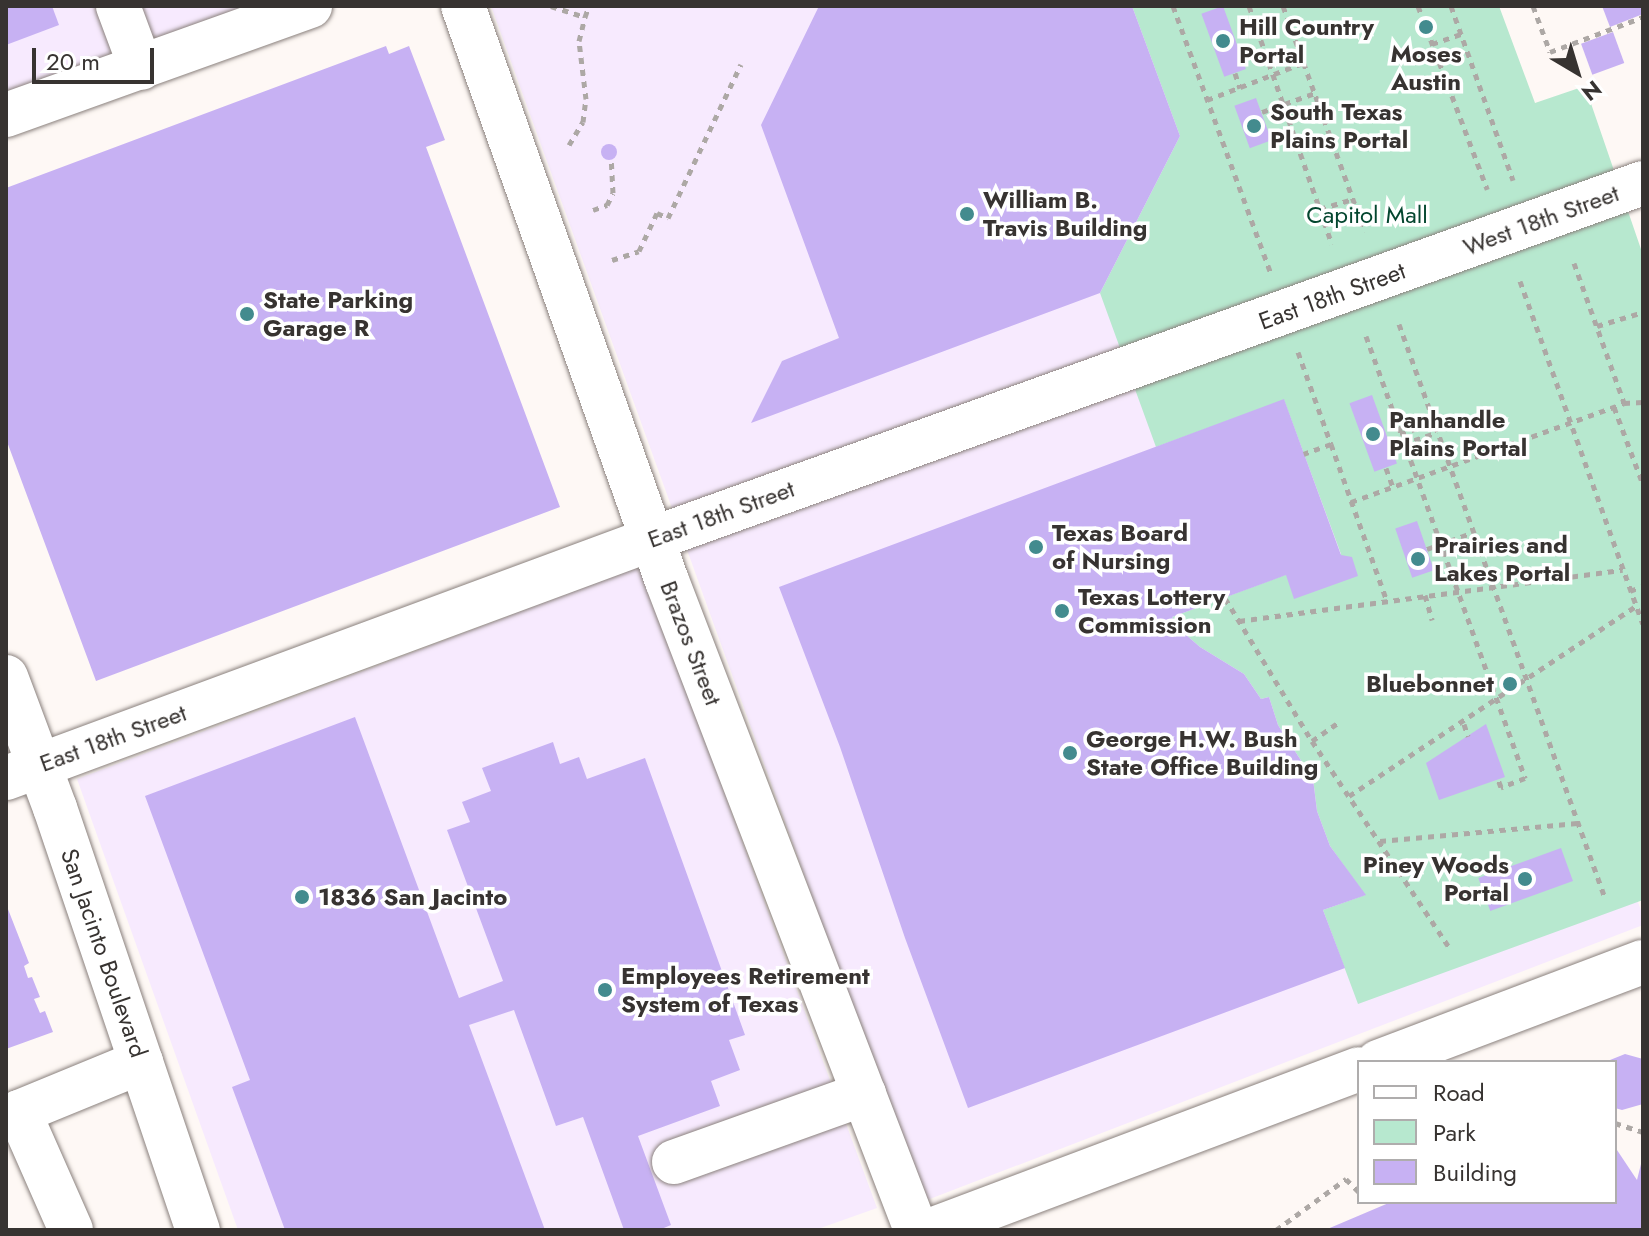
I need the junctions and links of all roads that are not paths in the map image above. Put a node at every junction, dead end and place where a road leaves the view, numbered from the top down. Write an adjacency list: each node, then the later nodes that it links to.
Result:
1 (118, 6): 4 (street)
2 (310, 6): 4 (street)
3 (463, 6): 8 (street, Brazos Street)
4 (141, 68): 5 (street)
5 (6, 115)
6 (1643, 183): 7 (street, West 18th Street)
7 (1439, 257): 8 (street, East 18th Street)
8 (652, 539): 10 (street, East 18th Street); 15 (street, Brazos Street)
9 (6, 677): 10 (street, San Jacinto Boulevard)
10 (23, 772): 13 (street, San Jacinto Boulevard)
11 (1643, 962): 12 (street)
12 (1383, 1060)
13 (141, 1062): 17 (street); 18 (street, San Jacinto Boulevard)
14 (1357, 1070): 20 (street)
15 (864, 1094): 16 (street); 19 (street, Brazos Street)
16 (674, 1162)
17 (71, 1230)
18 (198, 1230)
19 (916, 1230)
20 (931, 1230)

